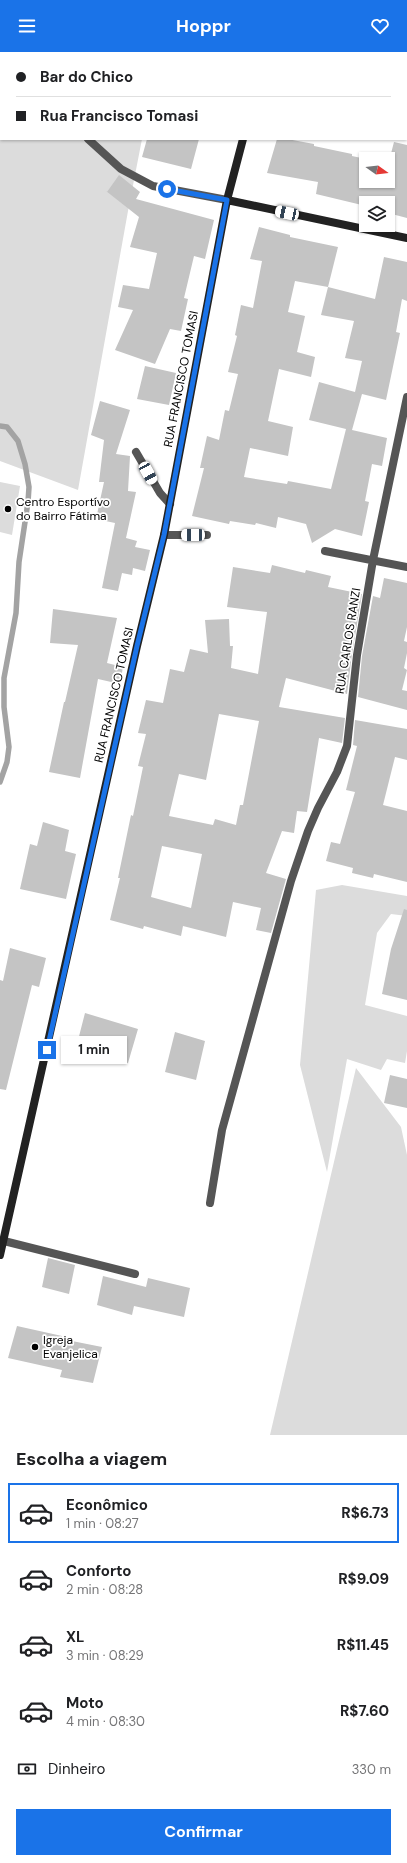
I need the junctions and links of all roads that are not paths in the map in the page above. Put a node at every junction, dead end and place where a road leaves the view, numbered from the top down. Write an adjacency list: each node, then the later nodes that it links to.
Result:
1 (89, 140): 3 (street)
2 (243, 140): 3 (main road, RUA FRANCISCO TOMASI)
3 (227, 200): 4 (main road); 7 (main road, RUA FRANCISCO TOMASI)
4 (407, 238)
5 (407, 397): 11 (street, RUA CARLOS RANZI)
6 (136, 452): 7 (street)
7 (170, 504): 8 (main road, RUA FRANCISCO TOMASI)
8 (164, 535): 9 (street); 14 (main road, RUA FRANCISCO TOMASI)
9 (207, 535)
10 (324, 551): 11 (street)
11 (373, 560): 12 (street); 13 (street, RUA CARLOS RANZI)
12 (407, 567)
13 (210, 1204)
14 (4, 1241): 15 (main road, RUA FRANCISCO TOMASI); 16 (street)
15 (0, 1255)
16 (135, 1274)

